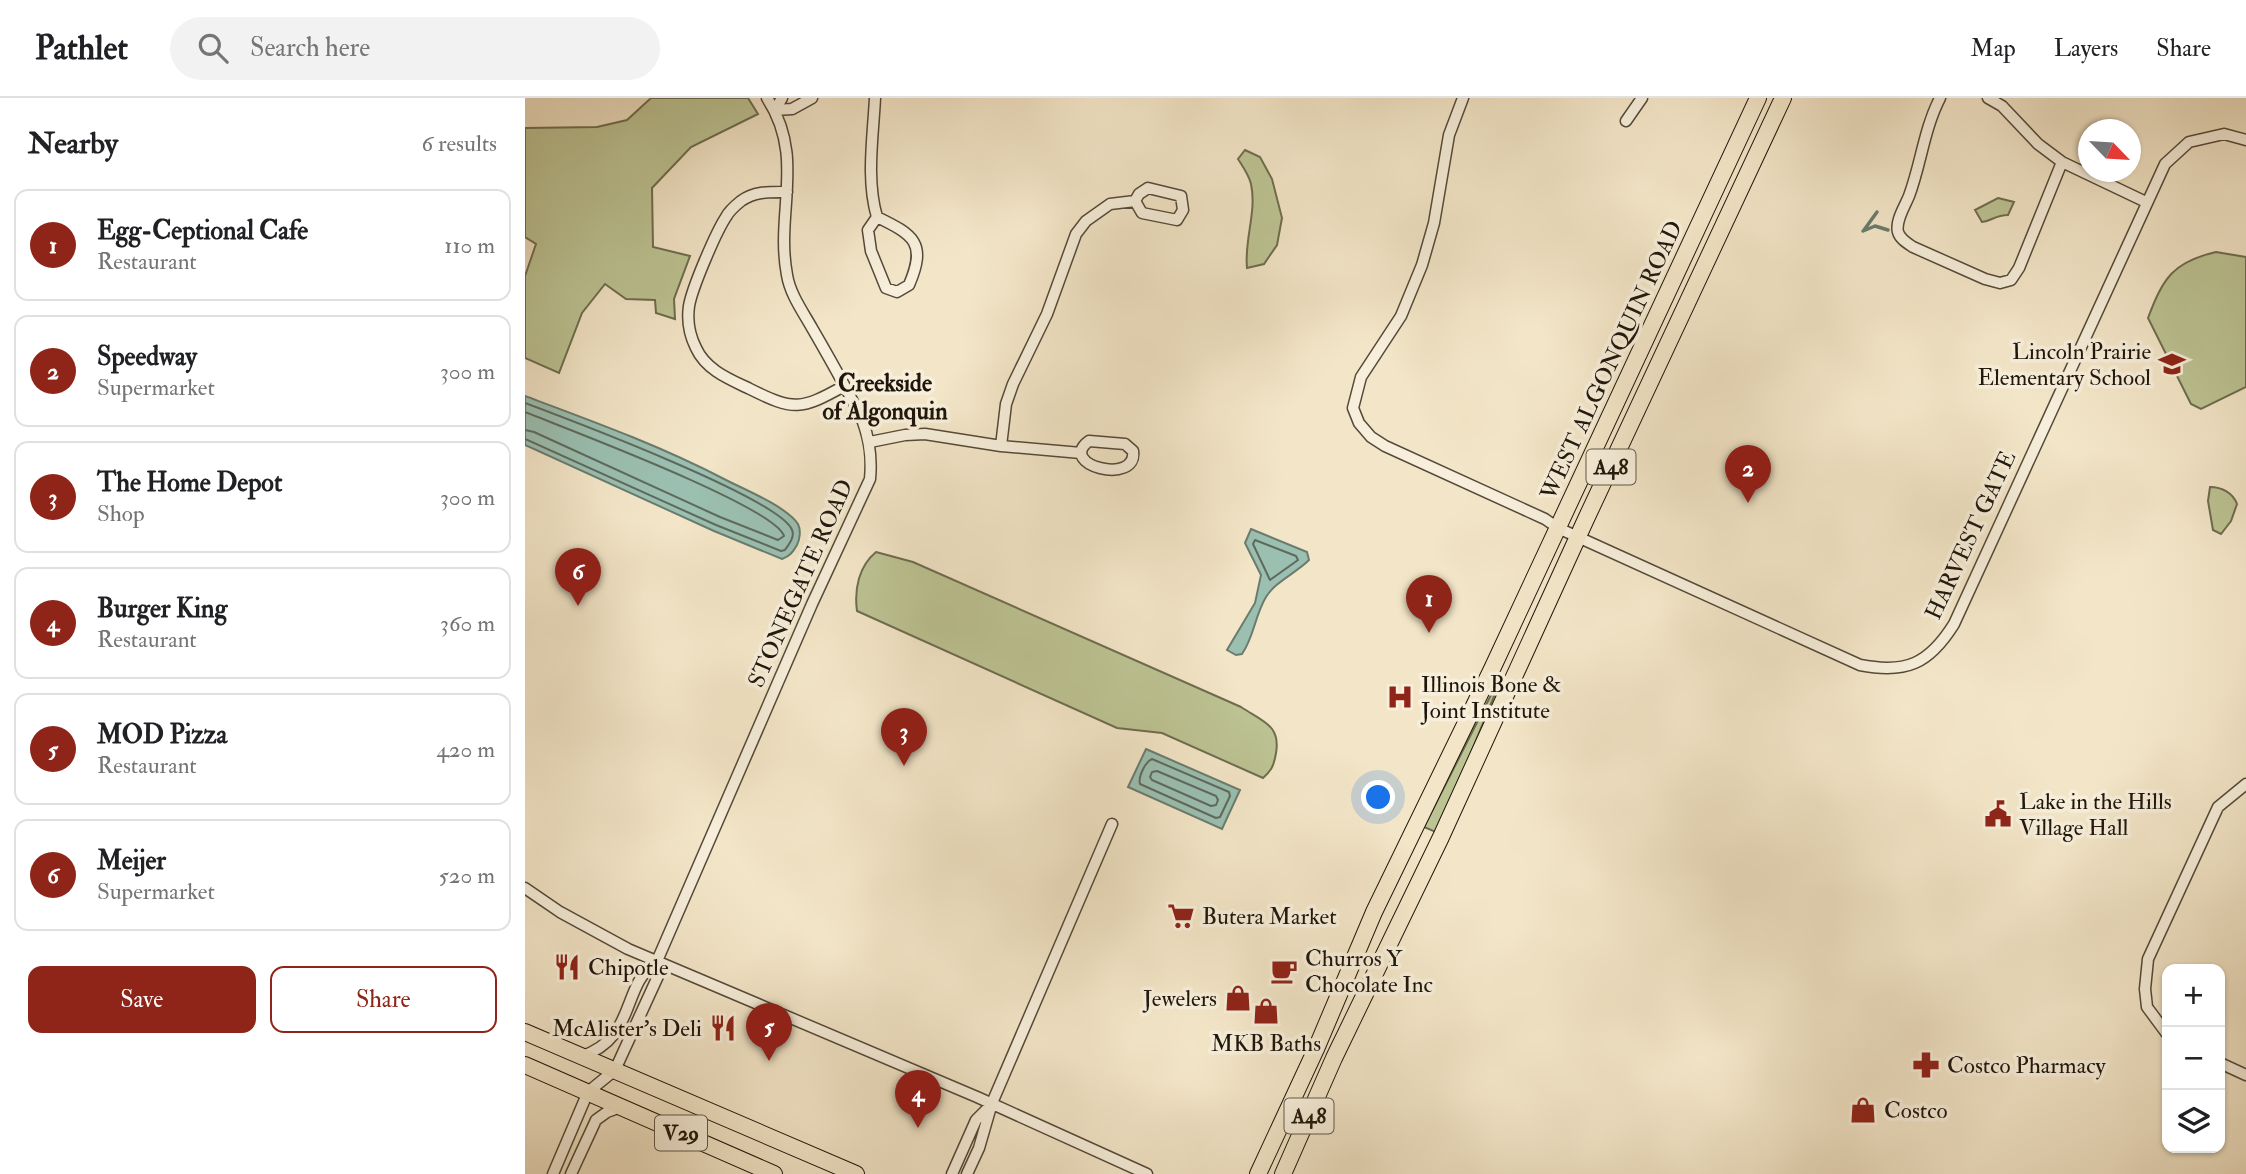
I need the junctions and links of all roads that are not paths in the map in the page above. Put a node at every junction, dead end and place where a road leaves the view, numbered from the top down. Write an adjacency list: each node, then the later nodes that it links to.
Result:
1 (767, 98): 11 (street, STONEGATE ROAD)
2 (782, 98): 11 (street)
3 (812, 98): 11 (street)
4 (875, 98): 18 (street)
5 (1463, 98): 23 (street, HARVEST GATE)
6 (1642, 98): 12 (street)
7 (1758, 98): 23 (main road, WEST ALGONQUIN ROAD / A48)
8 (1783, 98): 24 (main road, A48)
9 (1940, 98): 14 (street)
10 (1988, 98): 14 (street)
11 (775, 110): 15 (street, STONEGATE ROAD)
12 (1626, 121)
13 (2246, 139): 17 (street, HARVEST GATE)
14 (2063, 162): 17 (street)
15 (787, 191): 19 (street, STONEGATE ROAD); 19 (street)
16 (1135, 201): 21 (street)
17 (2146, 202): 24 (street, HARVEST GATE)
18 (877, 218): 18 (street)
19 (844, 386): 20 (street, STONEGATE ROAD)
20 (870, 442): 21 (street); 28 (street, STONEGATE ROAD)
21 (1000, 446): 22 (street)
22 (1081, 453): 22 (street)
23 (1558, 527): 24 (street, HARVEST GATE); 46 (main road, WEST ALGONQUIN ROAD / A48)
24 (1578, 537): 47 (main road, A48)
25 (2246, 784): 29 (street)
26 (1111, 824): 37 (street)
27 (525, 888): 28 (street)
28 (657, 961): 31 (street, STONEGATE ROAD); 34 (street, STONEGATE ROAD); 37 (street)
29 (2162, 1027)
30 (525, 1032): 31 (main road, V29)
31 (580, 1057): 34 (main road, V29)
32 (525, 1065): 36 (main road, V29)
33 (2225, 1065): 35 (street)
34 (615, 1070): 36 (street, STONEGATE ROAD); 42 (main road, V29)
35 (2246, 1075)
36 (588, 1092): 38 (main road, V29); 39 (street, STONEGATE ROAD)
37 (992, 1104): 43 (street); 44 (street); 45 (street)
38 (623, 1107): 40 (street); 41 (main road, V29)
39 (553, 1174)
40 (571, 1174)
41 (774, 1174)
42 (856, 1174)
43 (952, 1174)
44 (967, 1174)
45 (1147, 1174)
46 (1258, 1174)
47 (1283, 1174)

